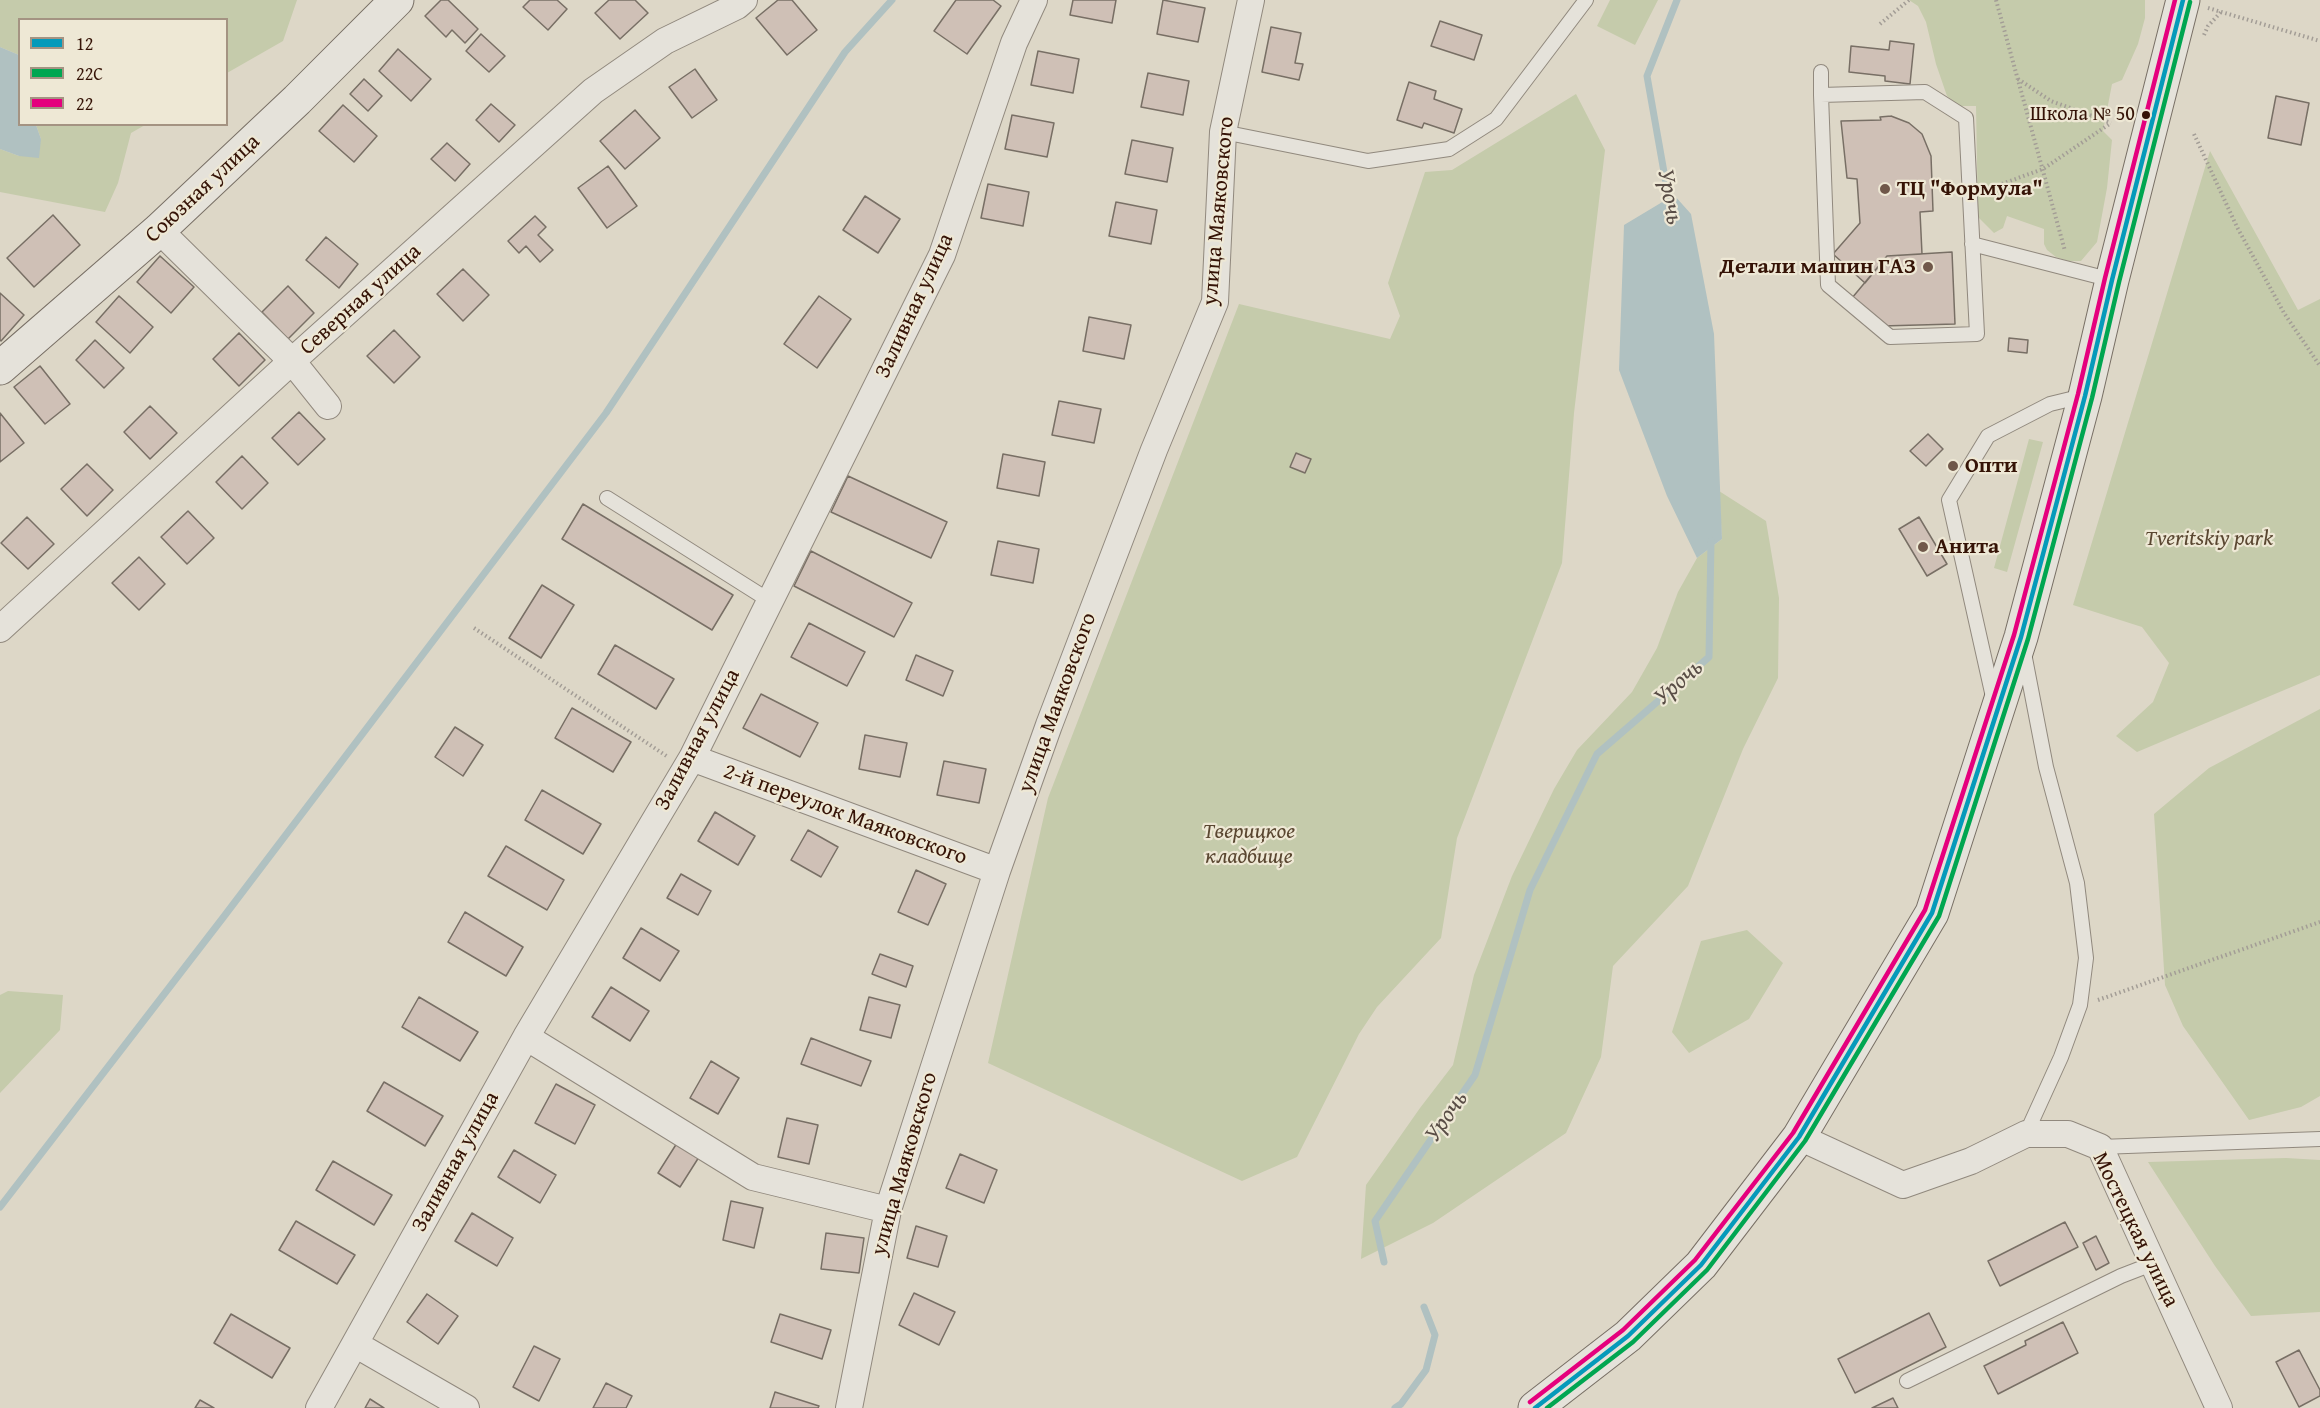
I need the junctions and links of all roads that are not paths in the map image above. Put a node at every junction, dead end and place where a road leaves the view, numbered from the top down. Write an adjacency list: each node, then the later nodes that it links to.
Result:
1 (397, 0): 10 (main road, Союзная улица)
2 (744, 0): 13 (street, Северная улица)
3 (1034, 0): 18 (street, Заливная улица)
4 (1251, 0): 9 (street, улица Маяковского)
5 (1586, 0): 9 (lane)
6 (2183, 0): 12 (main road)
7 (1821, 72): 8 (lane)
8 (1821, 95): 11 (lane); 11 (lane)
9 (1223, 132): 23 (street, улица Маяковского)
10 (159, 231): 13 (street); 14 (main road, Союзная улица)
11 (1972, 244): 12 (lane)
12 (2112, 280): 15 (main road)
13 (292, 362): 16 (street); 19 (street, Северная улица)
14 (0, 368)
15 (2085, 396): 20 (main road); 21 (lane)
16 (328, 406)
17 (608, 498): 18 (lane)
18 (770, 601): 22 (street, Заливная улица)
19 (0, 629)
20 (2020, 637): 21 (main road); 25 (lane)
21 (1997, 714): 26 (main road)
22 (688, 764): 23 (street, 2-й переулок Маяковского); 24 (street, Заливная улица)
23 (998, 871): 29 (street, улица Маяковского)
24 (526, 1037): 29 (street); 31 (street, Заливная улица)
25 (2026, 1134): 26 (street, Мостецкая улица); 28 (street, Мостецкая улица)
26 (1799, 1137): 36 (main road)
27 (2320, 1139): 28 (lane)
28 (2100, 1147): 30 (street, Мостецкая улица)
29 (888, 1210): 35 (street, улица Маяковского)
30 (2152, 1263): 32 (lane); 37 (street, Мостецкая улица)
31 (355, 1344): 33 (street, Заливная улица); 34 (street)
32 (1907, 1381)
33 (319, 1408)
34 (466, 1408)
35 (849, 1408)
36 (1535, 1408)
37 (2219, 1408)

